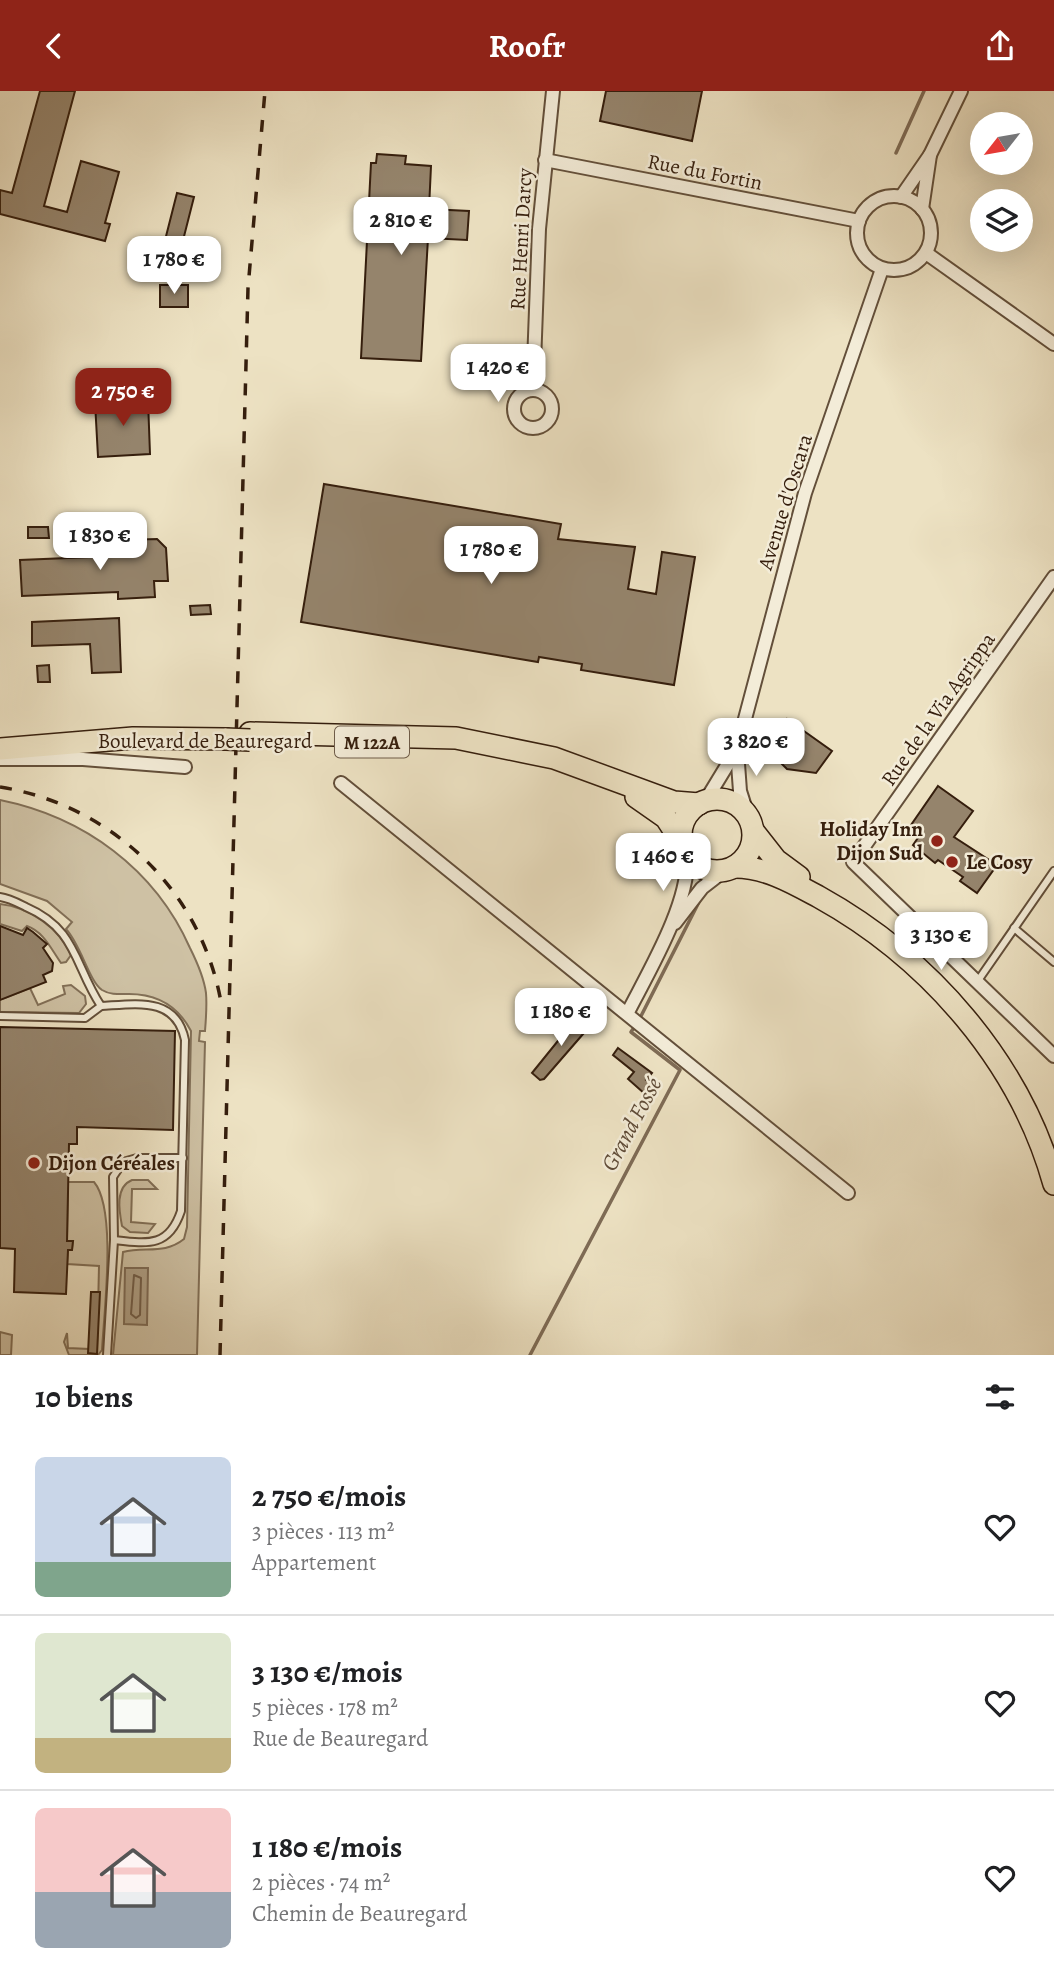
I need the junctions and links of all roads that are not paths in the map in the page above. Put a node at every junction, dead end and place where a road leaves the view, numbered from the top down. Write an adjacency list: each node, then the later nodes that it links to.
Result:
1 (553, 91): 4 (street, Rue Henri Darcy)
2 (961, 91): 3 (street)
3 (930, 155): 5 (street); 6 (street)
4 (545, 160): 7 (street, Rue du Fortin); 11 (street, Rue Henri Darcy)
5 (901, 197): 6 (street); 7 (street)
6 (922, 209): 8 (street)
7 (859, 222): 9 (street)
8 (926, 253): 9 (street); 10 (street)
9 (882, 269): 17 (street, Avenue d'Oscara)
10 (1054, 344)
11 (533, 390)
12 (1054, 577): 30 (street, Rue de la Via Agrippa)
13 (226, 736): 14 (main road, Boulevard de Beauregard / M 122A); 15 (main road, Boulevard de Beauregard / M 122A, bridge); 16 (main road, Boulevard de Beauregard / M 122A)
14 (0, 743)
15 (493, 748): 21 (main road, M 122A); 23 (main road, M 122A)
16 (0, 749)
17 (737, 749): 21 (street, Avenue d'Oscara); 22 (street, Avenue d'Oscara)
18 (0, 759): 19 (street)
19 (185, 767)
20 (341, 783): 32 (street)
21 (703, 802): 22 (main road); 23 (main road)
22 (750, 823): 24 (main road); 36 (main road)
23 (684, 848): 24 (main road); 28 (street)
24 (729, 869): 28 (street); 37 (main road)
25 (1054, 871): 27 (lane)
26 (0, 897): 31 (lane)
27 (1014, 928): 29 (lane); 30 (lane)
28 (667, 935): 32 (street)
29 (1054, 962)
30 (976, 983): 34 (street)
31 (101, 1006): 33 (lane); 35 (lane)
32 (628, 1012): 38 (street)
33 (0, 1016)
34 (1054, 1056)
35 (183, 1159): 39 (lane); 39 (lane)
36 (1054, 1159)
37 (1054, 1184)
38 (848, 1192)
39 (114, 1240): 40 (lane)
40 (107, 1355)

